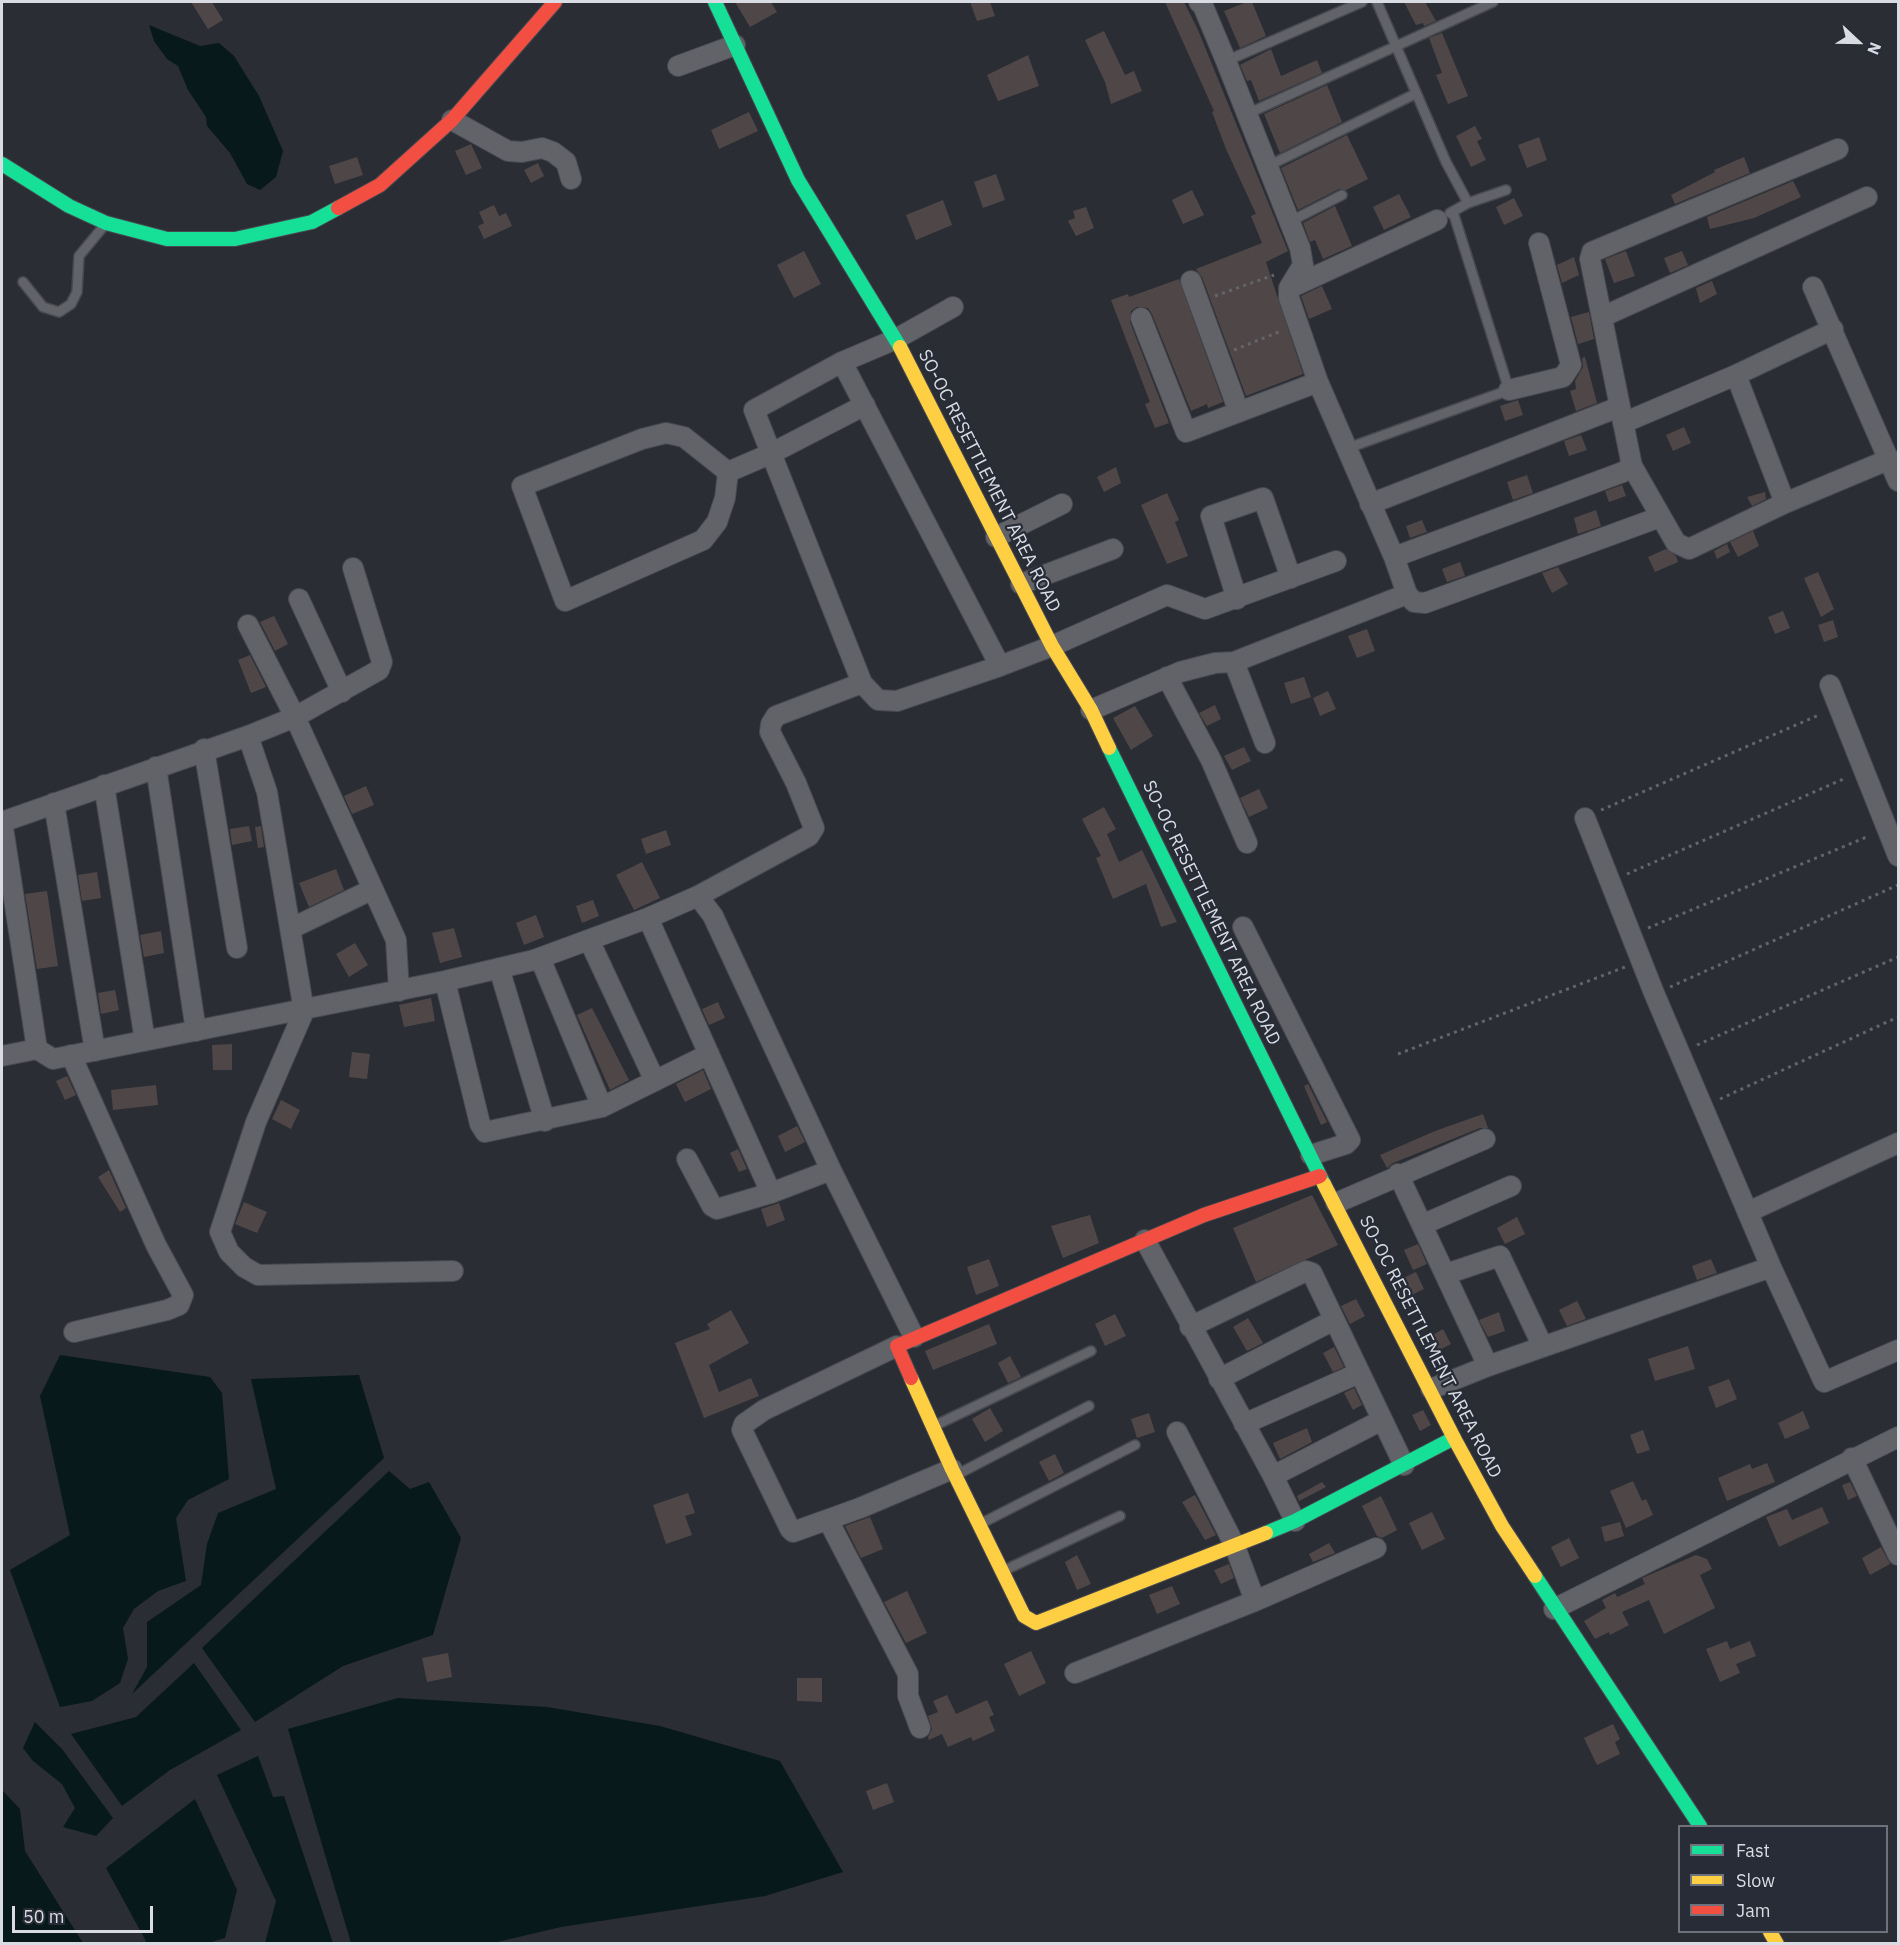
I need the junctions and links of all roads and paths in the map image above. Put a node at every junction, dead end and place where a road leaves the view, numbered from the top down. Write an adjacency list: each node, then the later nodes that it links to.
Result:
1 (555, 2): 13 (street)
2 (715, 2): 7 (street, SO-OC RESETTLEMENT AREA ROAD)
3 (1362, 2): 9 (lane)
4 (1377, 2): 8 (lane)
5 (1493, 2): 8 (lane)
6 (1206, 3): 9 (street)
7 (735, 45): 10 (street); 37 (street, SO-OC RESETTLEMENT AREA ROAD)
8 (1397, 46): 11 (lane); 12 (lane)
9 (1226, 61): 12 (street)
10 (678, 66)
11 (1415, 94): 16 (lane); 21 (lane)
12 (1247, 114): 16 (street)
13 (452, 120): 17 (street); 24 (street)
14 (1838, 149): 33 (street)
15 (2, 164): 24 (street)
16 (1268, 166): 23 (street)
17 (571, 179)
18 (1506, 190): 21 (lane)
19 (1342, 195): 23 (lane)
20 (1867, 197): 33 (street)
21 (1468, 202): 22 (lane)
22 (1445, 216): 30 (street); 42 (lane)
23 (1291, 221): 26 (street)
24 (106, 223): 28 (lane)
25 (1539, 243): 42 (street)
26 (1303, 265): 30 (street); 31 (path)
27 (1191, 281): 31 (street)
28 (24, 282)
29 (1813, 287): 36 (street)
30 (1289, 288): 35 (street)
31 (1199, 302): 38 (street)
32 (953, 307): 37 (street)
33 (1602, 317): 45 (street)
34 (1141, 318): 44 (street)
35 (1299, 323): 38 (path); 41 (street)
36 (1833, 329): 40 (street); 48 (street)
37 (896, 339): 39 (street); 56 (street, SO-OC RESETTLEMENT AREA ROAD)
38 (1219, 357): 44 (street)
39 (842, 362): 43 (street); 47 (street)
40 (1736, 375): 45 (street); 52 (street)
41 (1318, 382): 44 (street); 46 (street)
42 (1509, 390): 46 (lane)
43 (865, 405): 47 (street); 69 (street)
44 (1239, 412)
45 (1621, 415): 49 (street); 54 (street)
46 (1348, 448): 54 (street)
47 (770, 454): 50 (street); 71 (street)
48 (1890, 459): 51 (street); 52 (street)
49 (1632, 466): 55 (street); 58 (street)
50 (728, 472): 50 (street)
51 (1899, 481)
52 (1785, 503): 55 (street)
53 (1062, 504): 56 (street)
54 (1370, 504): 58 (street)
55 (1660, 517): 63 (street)
56 (996, 537): 62 (street, SO-OC RESETTLEMENT AREA ROAD)
57 (1113, 549): 62 (street)
58 (1394, 557): 63 (street)
59 (1336, 561): 61 (street)
60 (353, 568): 73 (street)
61 (1291, 578): 65 (street); 65 (street)
62 (1021, 584): 67 (street, SO-OC RESETTLEMENT AREA ROAD)
63 (1407, 594): 68 (street)
64 (299, 598): 73 (street)
65 (1237, 599): 67 (street)
66 (248, 625): 76 (street)
67 (1053, 646): 69 (street); 75 (street, SO-OC RESETTLEMENT AREA ROAD)
68 (1234, 662): 70 (street); 78 (street)
69 (1000, 666): 71 (street)
70 (1167, 677): 75 (street); 87 (street)
71 (862, 683): 92 (street)
72 (1830, 685): 74 (street)
73 (342, 692): 76 (street)
74 (1839, 706): 81 (street); 84 (path)
75 (1091, 710): 123 (street, SO-OC RESETTLEMENT AREA ROAD)
76 (295, 717): 77 (street); 91 (street)
77 (248, 736): 79 (street); 95 (street)
78 (1265, 743)
79 (204, 749): 80 (street); 98 (street)
80 (156, 767): 82 (street); 108 (street)
81 (1864, 770): 86 (street); 89 (path)
82 (104, 785): 83 (street); 109 (street)
83 (54, 803): 85 (street); 111 (street)
84 (1585, 818): 89 (street)
85 (2, 822): 110 (street)
86 (1887, 828): 88 (street); 96 (path)
87 (1247, 843)
88 (1899, 856)
89 (1611, 881): 96 (street)
90 (1899, 885): 105 (path)
91 (373, 889): 95 (street); 104 (street)
92 (698, 896): 93 (street); 125 (street)
93 (648, 918): 97 (street); 113 (street)
94 (1243, 927): 123 (street)
95 (290, 929): 106 (street)
96 (1631, 935): 101 (street)
97 (589, 940): 100 (street); 117 (street)
98 (237, 948)
99 (1899, 957): 112 (path)
100 (540, 958): 102 (street); 118 (street)
101 (1641, 961): 105 (street); 114 (path)
102 (499, 968): 103 (street); 120 (street)
103 (445, 981): 104 (street); 120 (street)
104 (399, 992): 106 (street)
105 (1654, 993): 112 (street)
106 (304, 1011): 108 (street); 135 (street)
107 (1899, 1017): 119 (path)
108 (196, 1031): 109 (street)
109 (146, 1041): 111 (street)
110 (36, 1049): 115 (street); 116 (street)
111 (95, 1051): 115 (street)
112 (1679, 1053): 119 (street)
113 (709, 1054): 117 (street); 129 (street)
114 (1398, 1054)
115 (71, 1055): 139 (street)
116 (2, 1056)
117 (655, 1081): 118 (street)
118 (602, 1107): 120 (street)
119 (1703, 1107): 131 (street)
120 (545, 1121)
121 (1485, 1139): 126 (street)
122 (1899, 1143): 131 (street)
123 (1311, 1155): 127 (street, SO-OC RESETTLEMENT AREA ROAD)
124 (687, 1158): 129 (street)
125 (831, 1170): 129 (street); 140 (street)
126 (1398, 1174): 130 (street); 132 (street)
127 (1320, 1176): 130 (street, SO-OC RESETTLEMENT AREA ROAD); 133 (street)
128 (1511, 1186): 132 (street)
129 (771, 1193)
130 (1336, 1203): 147 (street, SO-OC RESETTLEMENT AREA ROAD)
131 (1748, 1212): 134 (street)
132 (1424, 1224): 136 (street)
133 (1145, 1240): 138 (street); 140 (street)
134 (1771, 1267): 141 (street); 142 (street)
135 (453, 1271)
136 (1446, 1274): 141 (street); 144 (street)
137 (1334, 1320): 138 (street); 145 (street); 146 (street)
138 (1190, 1327): 146 (street)
139 (74, 1332)
140 (905, 1341): 151 (street); 161 (street)
141 (1544, 1347): 144 (street)
142 (1899, 1350)
143 (1091, 1351): 151 (lane)
144 (1488, 1366): 147 (street)
145 (1359, 1373): 149 (street); 150 (street)
146 (1219, 1379): 150 (street)
147 (1431, 1389): 154 (street, SO-OC RESETTLEMENT AREA ROAD)
148 (1089, 1406): 158 (lane)
149 (1382, 1420): 157 (street); 159 (street)
150 (1244, 1424): 159 (street)
151 (934, 1426): 158 (street)
152 (1177, 1432): 164 (street)
153 (1899, 1437): 156 (street)
154 (1454, 1438): 157 (street); 169 (street, SO-OC RESETTLEMENT AREA ROAD)
155 (1135, 1445): 163 (lane)
156 (1852, 1458): 166 (street); 169 (street)
157 (1404, 1466): 162 (street)
158 (954, 1472): 161 (street); 163 (street)
159 (1273, 1476): 162 (street)
160 (1120, 1516): 167 (lane)
161 (828, 1520): 171 (street)
162 (1295, 1521): 164 (street)
163 (979, 1524): 167 (street)
164 (1234, 1544): 167 (street); 168 (street)
165 (1376, 1548): 168 (street)
166 (1899, 1555)
167 (1002, 1571)
168 (1255, 1601): 170 (street)
169 (1554, 1609): 172 (street, SO-OC RESETTLEMENT AREA ROAD)
170 (1075, 1673)
171 (920, 1728)
172 (1699, 1825)

